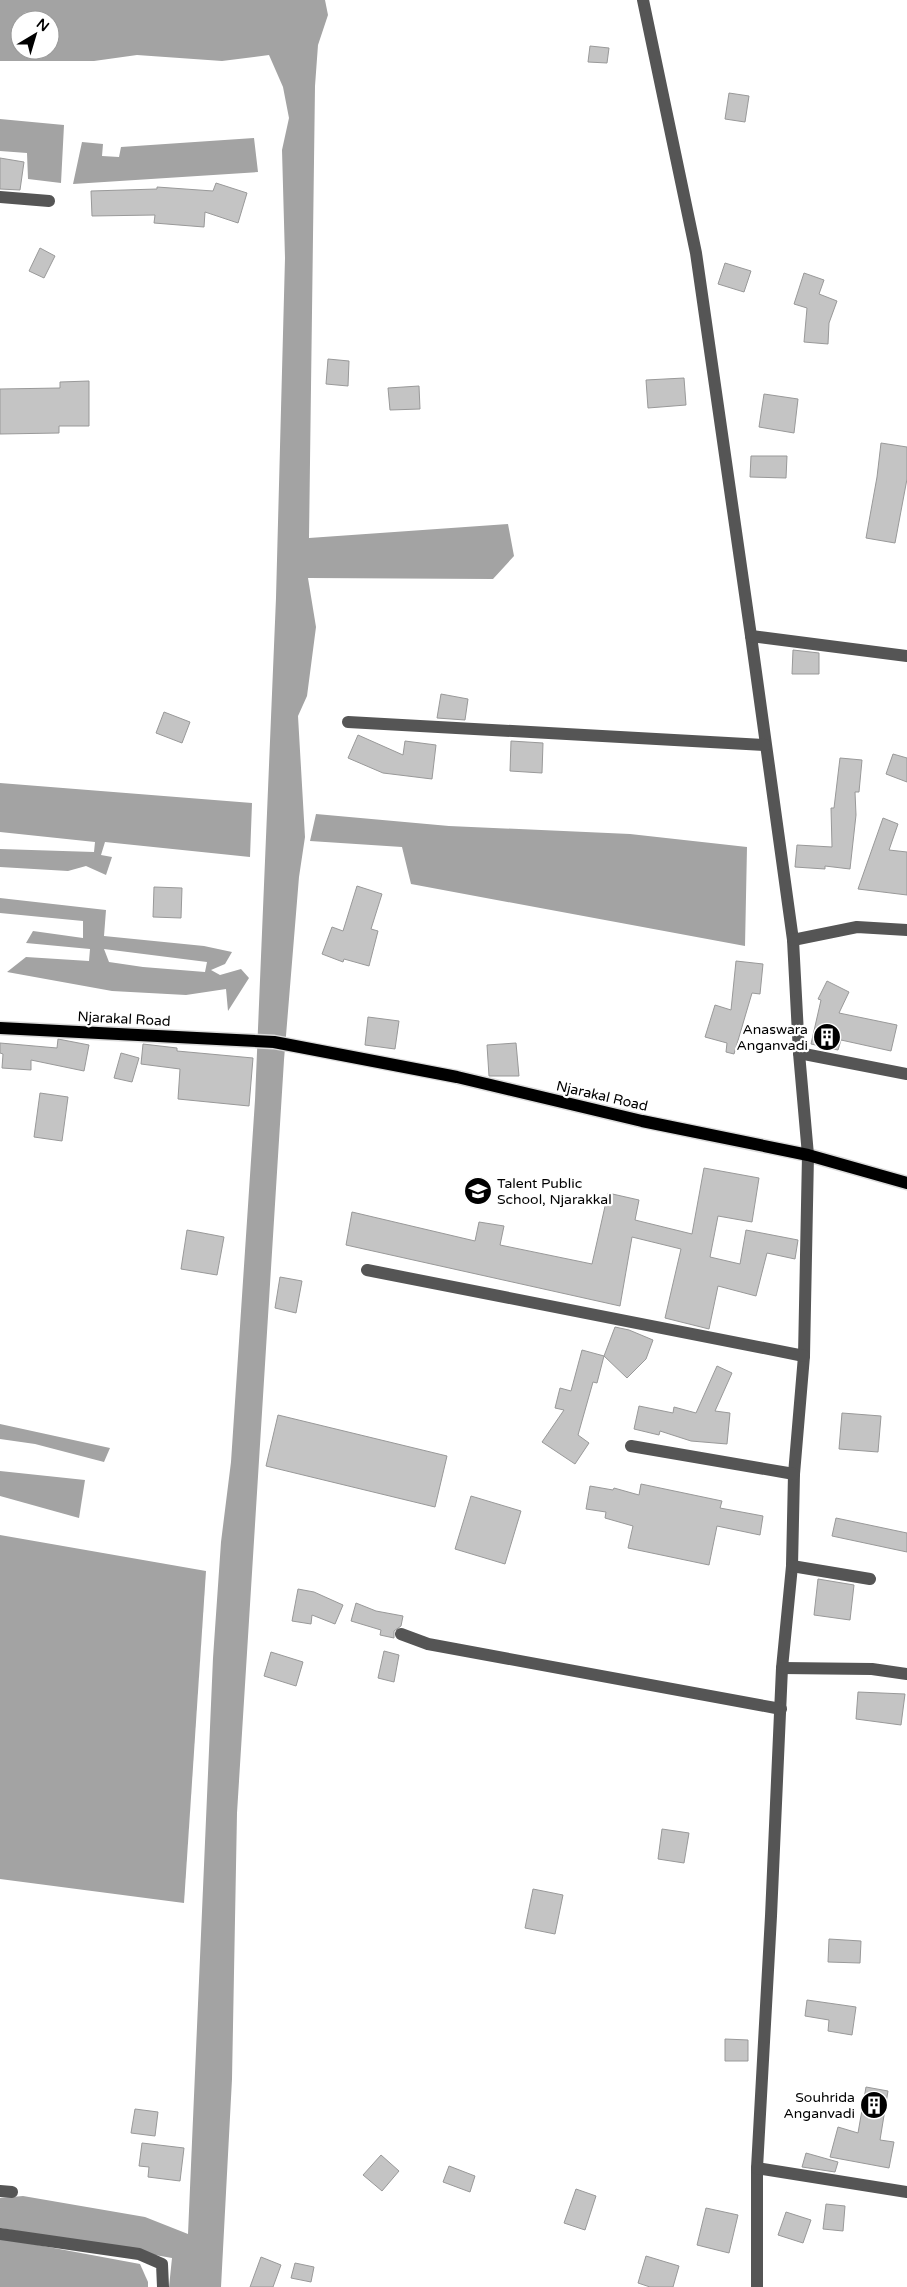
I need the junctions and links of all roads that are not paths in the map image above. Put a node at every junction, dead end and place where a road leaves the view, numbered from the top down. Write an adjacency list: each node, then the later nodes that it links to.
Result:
1 (643, 0): 4 (street)
2 (0, 197): 3 (street)
3 (49, 201)
4 (752, 636): 5 (street); 7 (street)
5 (907, 656)
6 (348, 722): 7 (street)
7 (765, 745): 9 (street)
8 (907, 930): 9 (street)
9 (793, 940): 11 (street)
10 (0, 1028): 13 (main road, Njarakal Road)
11 (799, 1053): 12 (street); 13 (street)
12 (907, 1074)
13 (808, 1155): 14 (main road, Njarakal Road); 16 (street)
14 (907, 1183)
15 (367, 1270): 16 (street)
16 (804, 1356): 18 (street)
17 (631, 1446): 18 (street)
18 (794, 1474): 19 (street)
19 (792, 1566): 20 (street); 22 (street)
20 (870, 1579)
21 (401, 1634): 24 (street)
22 (782, 1668): 23 (street); 24 (street)
23 (907, 1674)
24 (781, 1709): 25 (street)
25 (757, 2168): 26 (street); 29 (street)
26 (907, 2192)
27 (0, 2234): 28 (street)
28 (163, 2287)
29 (757, 2287)

